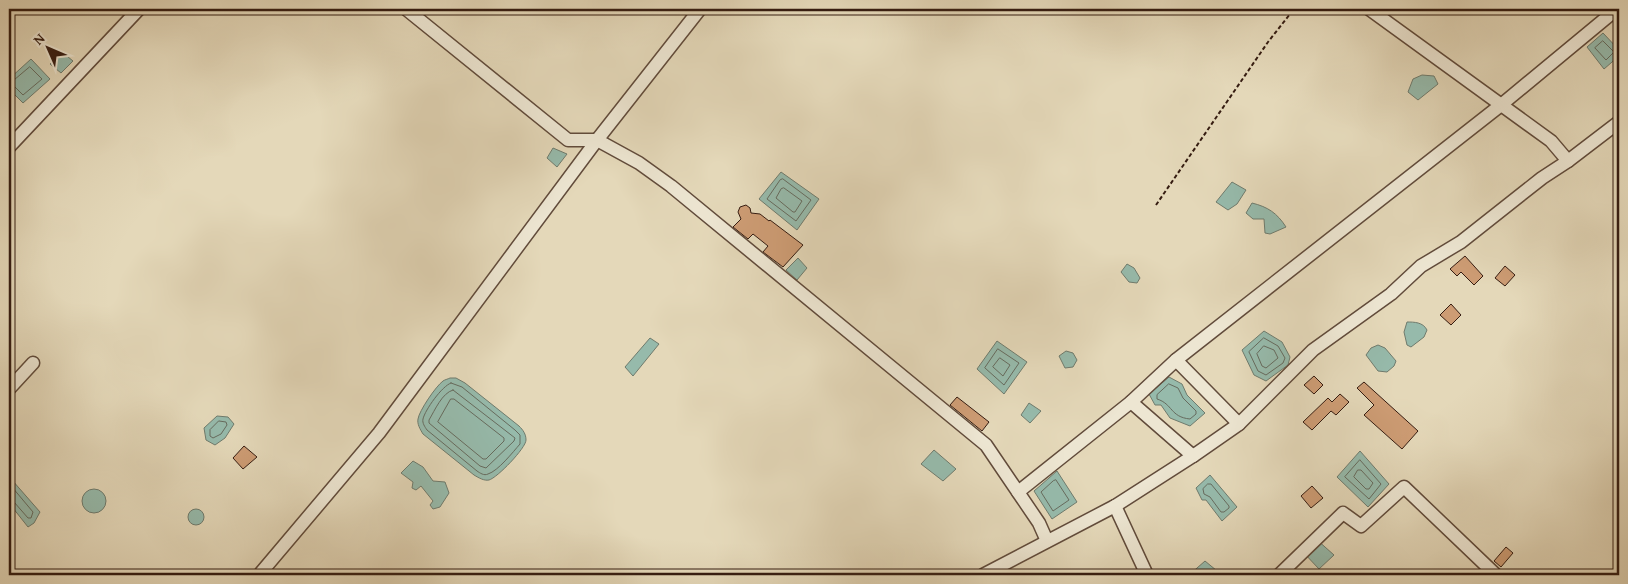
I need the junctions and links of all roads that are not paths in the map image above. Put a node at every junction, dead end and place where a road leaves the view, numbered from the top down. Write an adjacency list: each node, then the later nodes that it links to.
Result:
1 (139, 9): 9 (street)
2 (406, 9): 8 (street)
3 (700, 9): 8 (street)
4 (1369, 9): 6 (street)
5 (1617, 9): 6 (street)
6 (1501, 106): 10 (street); 11 (street)
7 (1619, 122): 10 (street)
8 (597, 140): 17 (street); 20 (street)
9 (9, 147)
10 (1568, 160): 15 (street)
11 (1176, 360): 14 (street); 15 (street)
12 (33, 363): 13 (street)
13 (9, 389)
14 (1131, 402): 16 (street); 17 (street)
15 (1239, 424): 16 (street)
16 (1193, 456): 18 (street)
17 (1018, 492): 19 (street)
18 (1115, 506): 19 (street); 22 (street)
19 (1047, 541): 21 (street)
20 (259, 575)
21 (983, 575)
22 (1147, 575)
23 (1278, 575): 24 (street)
24 (1496, 575)

